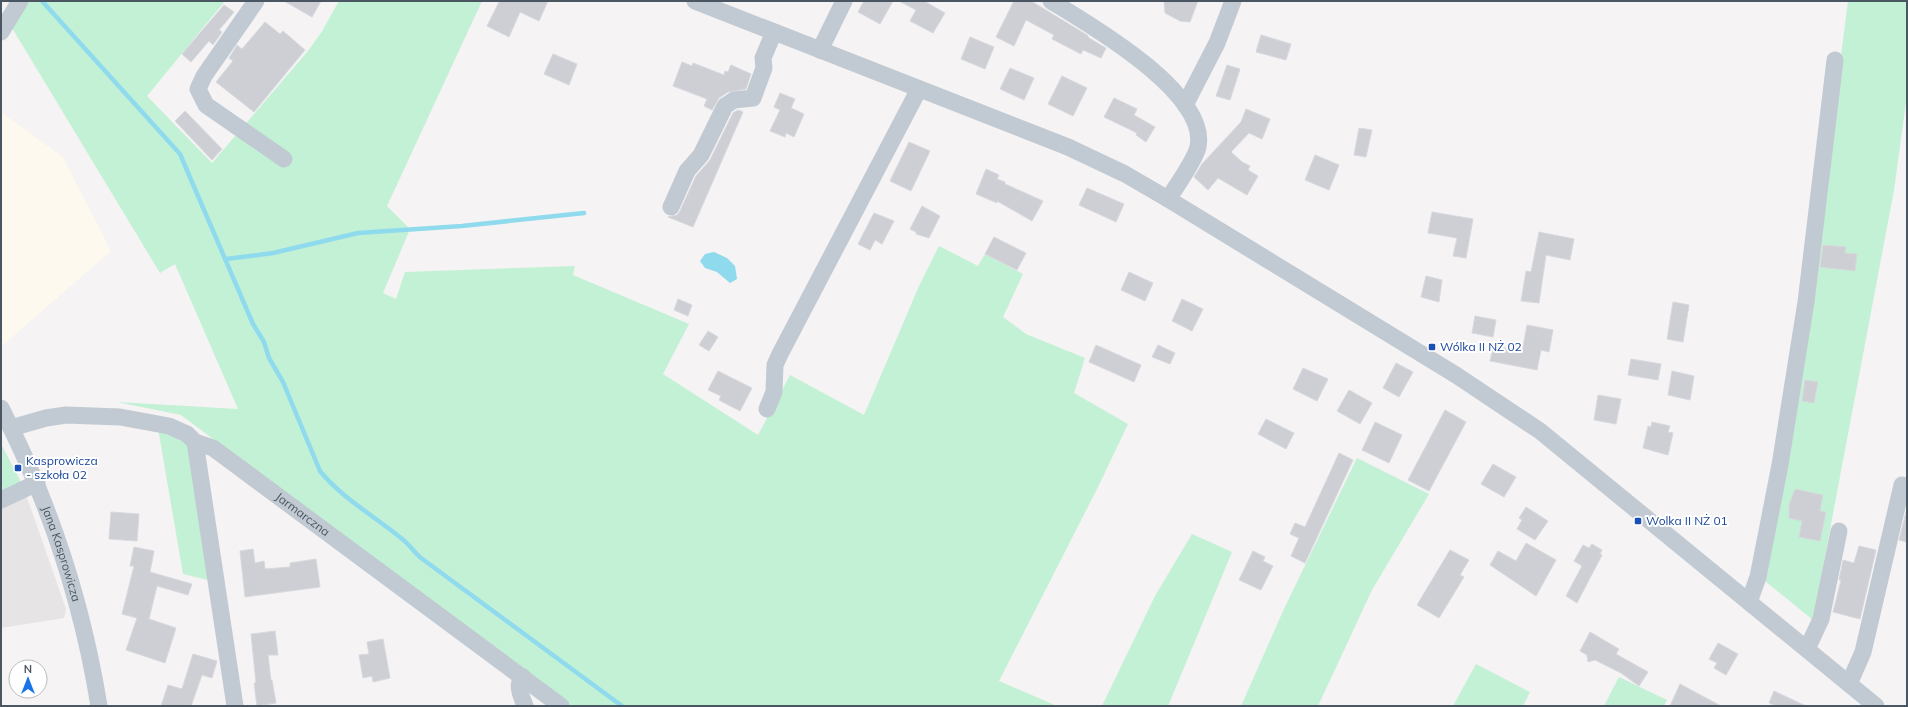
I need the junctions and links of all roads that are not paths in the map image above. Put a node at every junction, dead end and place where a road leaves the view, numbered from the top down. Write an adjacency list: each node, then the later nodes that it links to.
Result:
1 (20, 1): 7 (street)
2 (256, 1): 13 (street)
3 (695, 1): 8 (street)
4 (844, 1): 9 (street)
5 (1051, 1): 12 (street)
6 (1233, 1): 12 (street)
7 (1, 32)
8 (774, 32): 9 (street); 15 (street)
9 (820, 50): 11 (street)
10 (1835, 60): 24 (street)
11 (919, 89): 14 (street); 17 (street)
12 (1185, 105): 14 (street)
13 (284, 159)
14 (1168, 199): 24 (street)
15 (671, 207)
16 (1, 408): 18 (street, Jana Kasprowicza)
17 (767, 409)
18 (11, 428): 19 (street, Jarmarczna); 20 (street, Jana Kasprowicza)
19 (195, 442): 26 (street, Jarmarczna); 29 (street)
20 (37, 483): 22 (street); 28 (street, Jana Kasprowicza)
21 (1902, 485): 27 (street)
22 (1, 500)
23 (1839, 531): 25 (street)
24 (1749, 602): 25 (street)
25 (1807, 649): 27 (street)
26 (523, 677): 30 (street); 31 (street, Jarmarczna)
27 (1849, 684): 32 (street)
28 (99, 706)
29 (235, 706)
30 (525, 706)
31 (561, 706)
32 (1876, 706)

